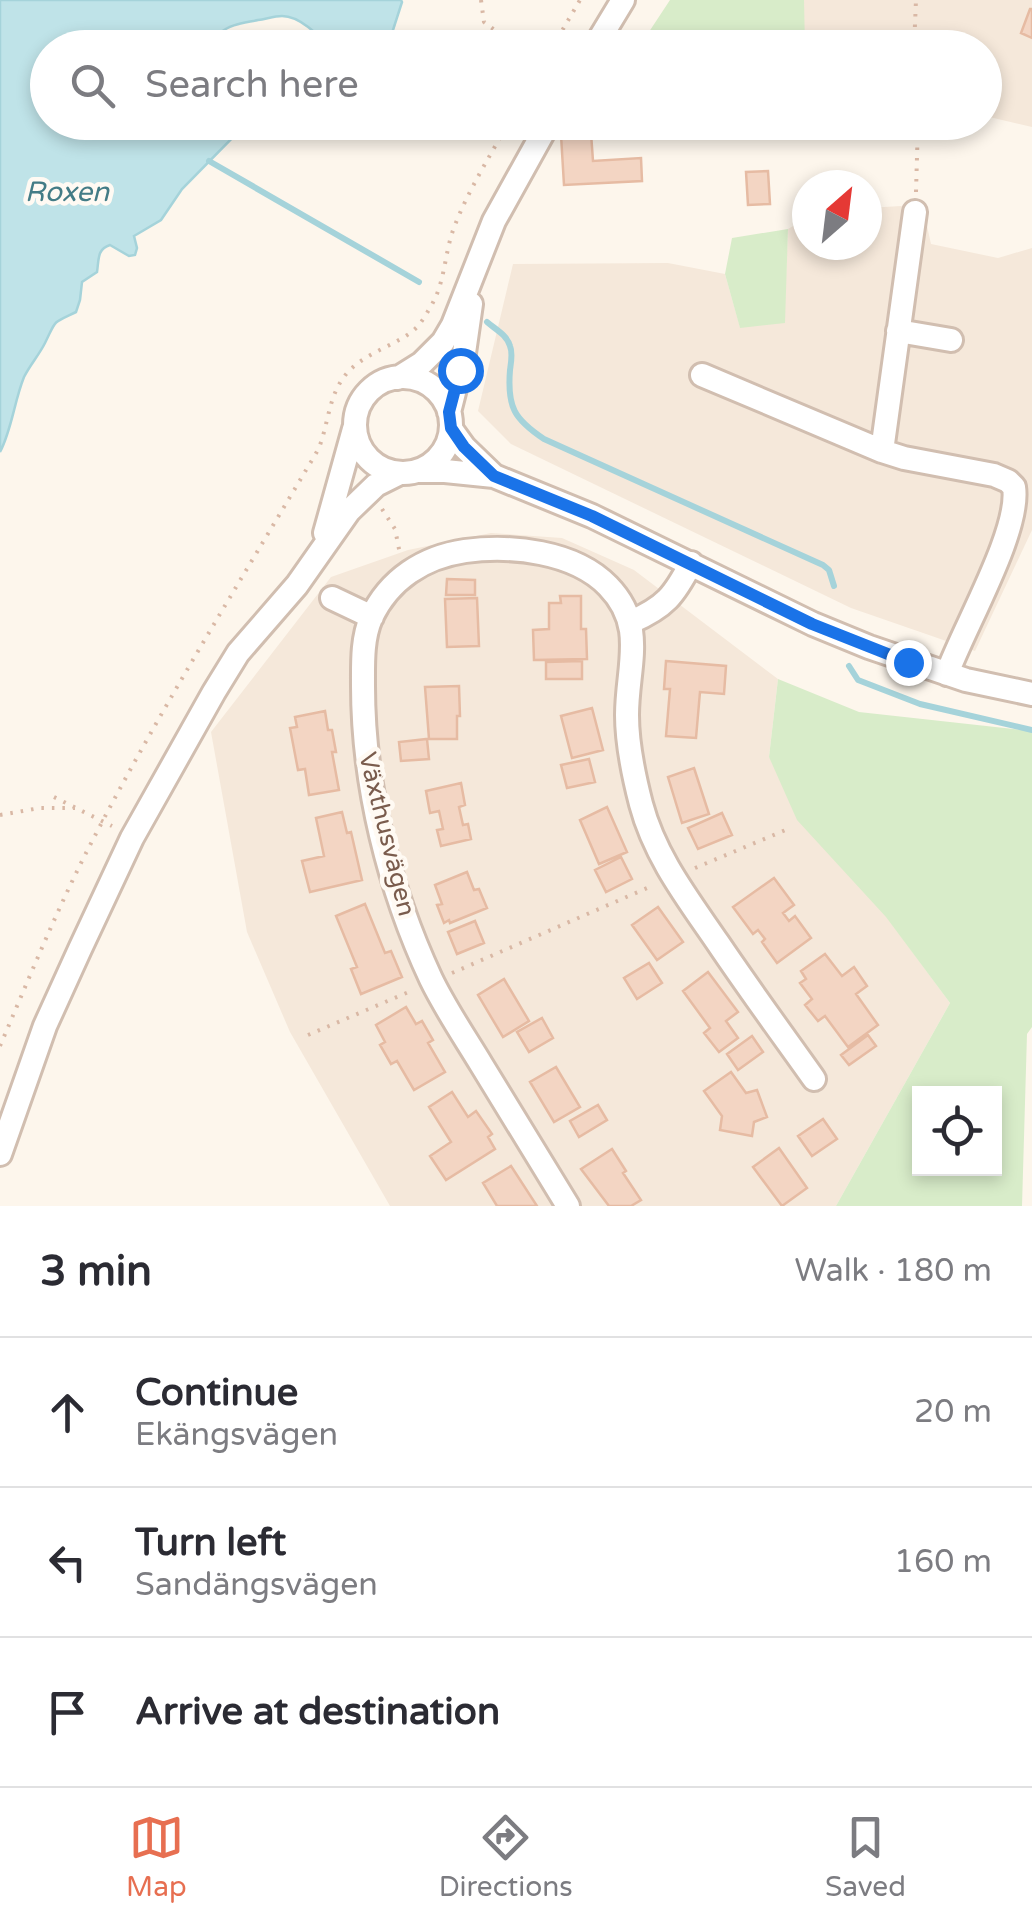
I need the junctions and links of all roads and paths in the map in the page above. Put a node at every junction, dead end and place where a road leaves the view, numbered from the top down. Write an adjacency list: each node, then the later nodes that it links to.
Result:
1 (481, 0): 5 (path)
2 (580, 0): 6 (path)
3 (623, 0): 7 (street)
4 (916, 0): 8 (path)
5 (494, 30)
6 (562, 30)
7 (605, 30)
8 (915, 30)
9 (499, 140): 33 (path)
10 (539, 140): 13 (street)
11 (917, 140): 12 (path)
12 (915, 212): 14 (street)
13 (476, 271): 17 (street); 19 (street)
14 (898, 331): 15 (street); 20 (street)
15 (952, 340)
16 (702, 375): 20 (street)
17 (398, 378): 18 (street); 19 (street)
18 (356, 420): 21 (street); 23 (street)
19 (450, 420): 21 (street); 22 (street)
20 (882, 451): 28 (street)
21 (409, 472): 22 (street); 23 (street)
22 (494, 476): 24 (street)
23 (320, 549): 35 (street)
24 (691, 563): 27 (street); 28 (street)
25 (332, 598): 26 (street)
26 (372, 617): 27 (street, Växthusvägen); 37 (street, Växthusvägen)
27 (631, 622): 36 (street)
28 (947, 674): 29 (street)
29 (1032, 694)
30 (54, 797): 31 (path)
31 (76, 808): 32 (path); 33 (path)
32 (0, 814)
33 (103, 821): 35 (path); 39 (path)
34 (788, 829): 36 (path)
35 (132, 838): 41 (street)
36 (672, 877): 37 (path); 40 (street)
37 (432, 981): 38 (path); 42 (street, Växthusvägen)
38 (308, 1035)
39 (0, 1046)
40 (814, 1079)
41 (0, 1154)
42 (568, 1206)

